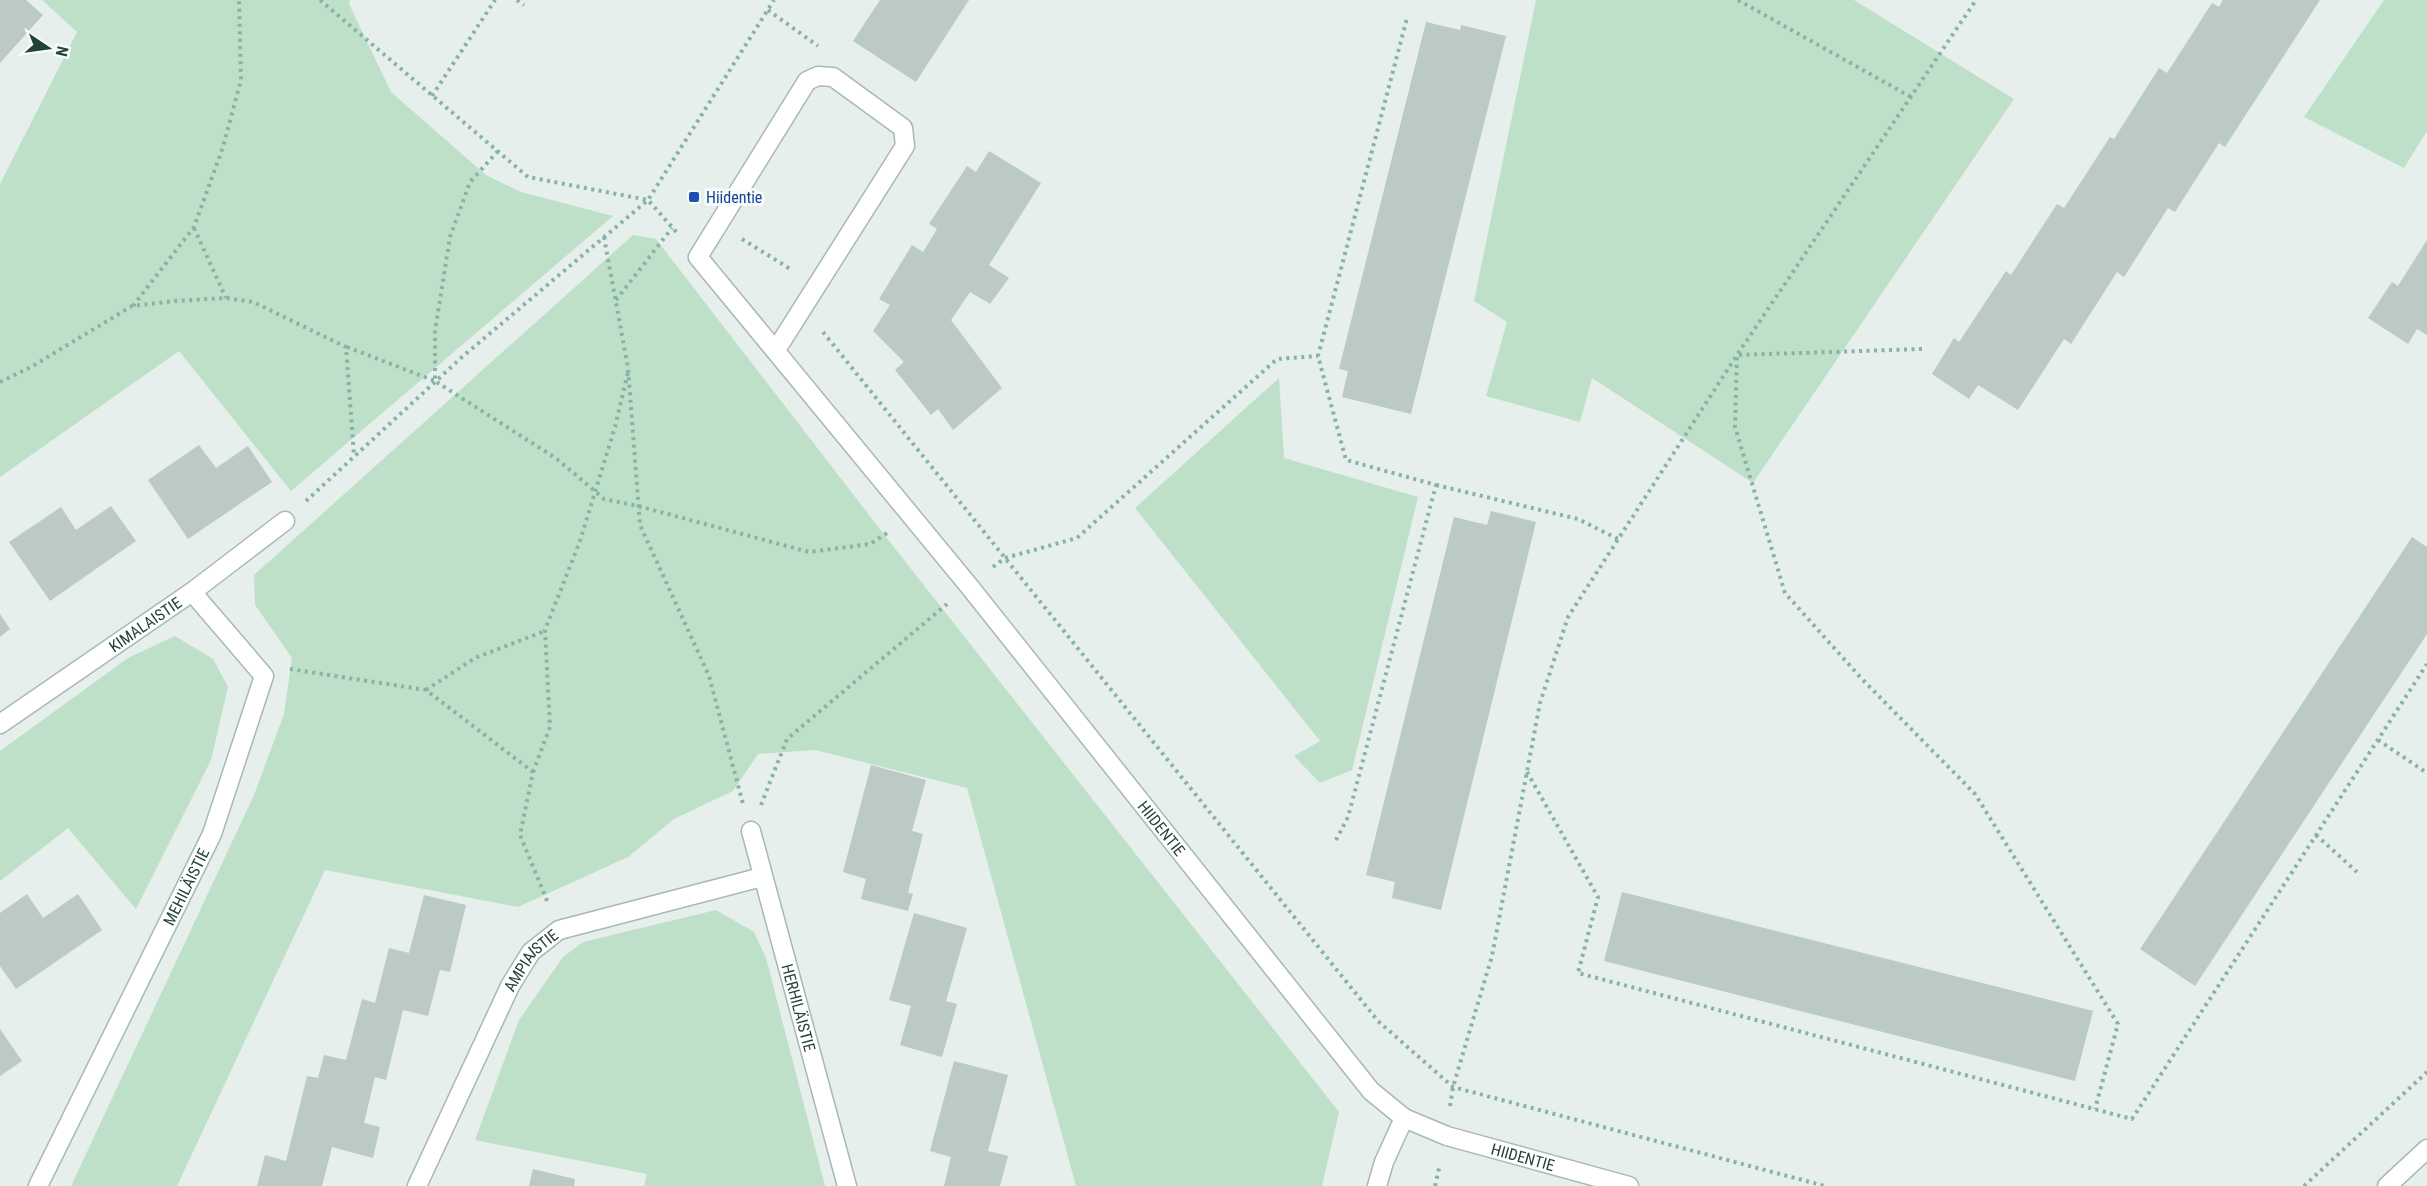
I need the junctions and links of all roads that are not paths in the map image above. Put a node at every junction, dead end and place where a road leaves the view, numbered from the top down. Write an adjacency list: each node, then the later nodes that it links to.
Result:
1 (776, 350): 1 (street, HIIDENTIE); 7 (street, HIIDENTIE)
2 (285, 521): 3 (street, KIMALAISTIE)
3 (192, 592): 4 (street, KIMALAISTIE); 9 (street, MEHILÄISTIE)
4 (0, 724)
5 (750, 831): 6 (street, HERHILÄISTIE)
6 (762, 877): 10 (street, AMPIAISTIE); 11 (street, HERHILÄISTIE)
7 (1404, 1118): 12 (street); 13 (street, HIIDENTIE)
8 (2427, 1149): 14 (street)
9 (38, 1186)
10 (417, 1186)
11 (847, 1186)
12 (1377, 1186)
13 (1629, 1186)
14 (2387, 1186)

